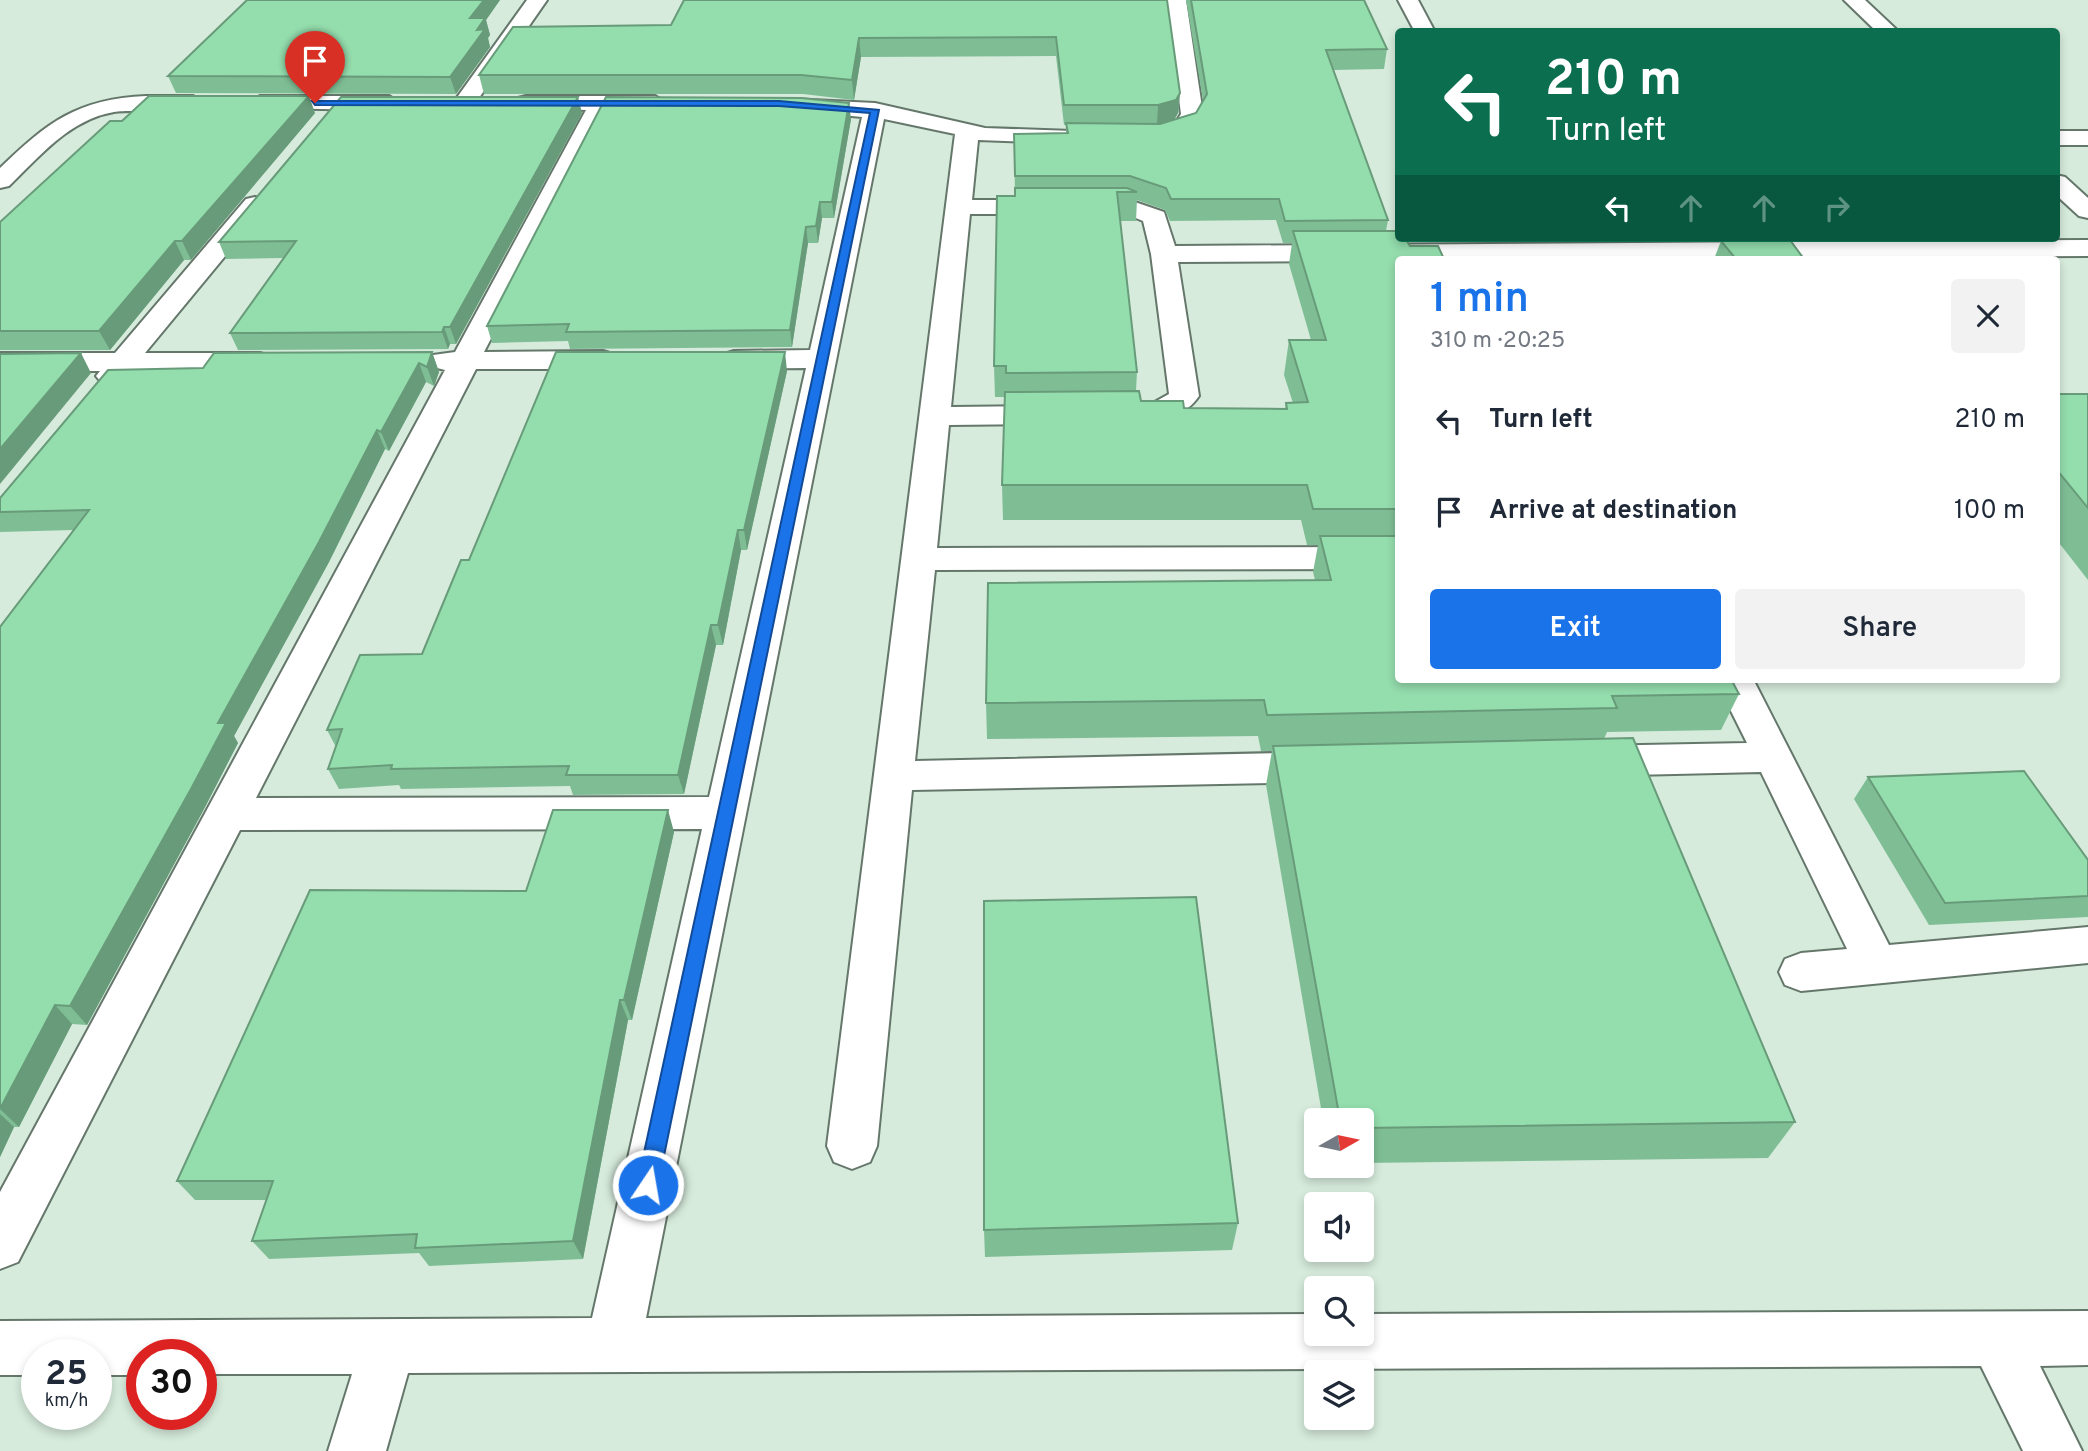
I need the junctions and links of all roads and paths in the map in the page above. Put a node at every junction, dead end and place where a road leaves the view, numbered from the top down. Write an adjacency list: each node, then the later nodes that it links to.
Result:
1 (537, 0): 10 (street)
2 (1176, 0): 18 (street)
3 (1408, 0): 5 (street)
4 (1854, 0): 6 (street)
5 (1423, 28)
6 (1885, 28)
7 (340, 102): 8 (street); 16 (street); 22 (street)
8 (409, 103)
9 (436, 103): 10 (street)
10 (464, 103): 11 (street)
11 (601, 103): 12 (street); 33 (street)
12 (683, 103)
13 (779, 103): 14 (street)
14 (875, 110): 15 (street); 29 (street)
15 (967, 132): 17 (street); 24 (street)
16 (314, 134)
17 (1090, 136)
18 (1130, 136)
19 (2060, 138): 20 (street)
20 (2088, 138)
21 (2063, 176): 25 (street)
22 (0, 181)
23 (270, 186): 35 (street)
24 (958, 207): 28 (street); 40 (street)
25 (2088, 211)
26 (1534, 245): 27 (street); 28 (street)
27 (2088, 248)
28 (1164, 254): 39 (street)
29 (823, 359): 31 (street); 48 (street)
30 (631, 360): 33 (street)
31 (713, 360)
32 (411, 361): 33 (street)
33 (466, 361): 49 (street)
34 (0, 362): 35 (street)
35 (122, 362): 36 (street); 37 (street)
36 (287, 362)
37 (96, 394)
38 (1074, 415): 40 (street)
39 (1102, 415)
40 (935, 416): 42 (street)
41 (1395, 558): 42 (street)
42 (918, 559): 47 (street)
43 (1736, 683): 44 (street)
44 (1773, 757): 45 (street); 51 (street)
45 (1549, 762)
46 (1354, 766): 47 (street)
47 (894, 776): 53 (street)
48 (727, 813): 49 (street); 57 (street)
49 (227, 814): 54 (street)
50 (2088, 945): 51 (street)
51 (1877, 965): 52 (street)
52 (1801, 972)
53 (852, 1146)
54 (0, 1244)
55 (1996, 1338): 56 (street); 57 (street); 61 (street)
56 (2088, 1338)
57 (613, 1345): 58 (street)
58 (388, 1346): 59 (street); 60 (street)
59 (0, 1348)
60 (357, 1451)
61 (2053, 1451)

